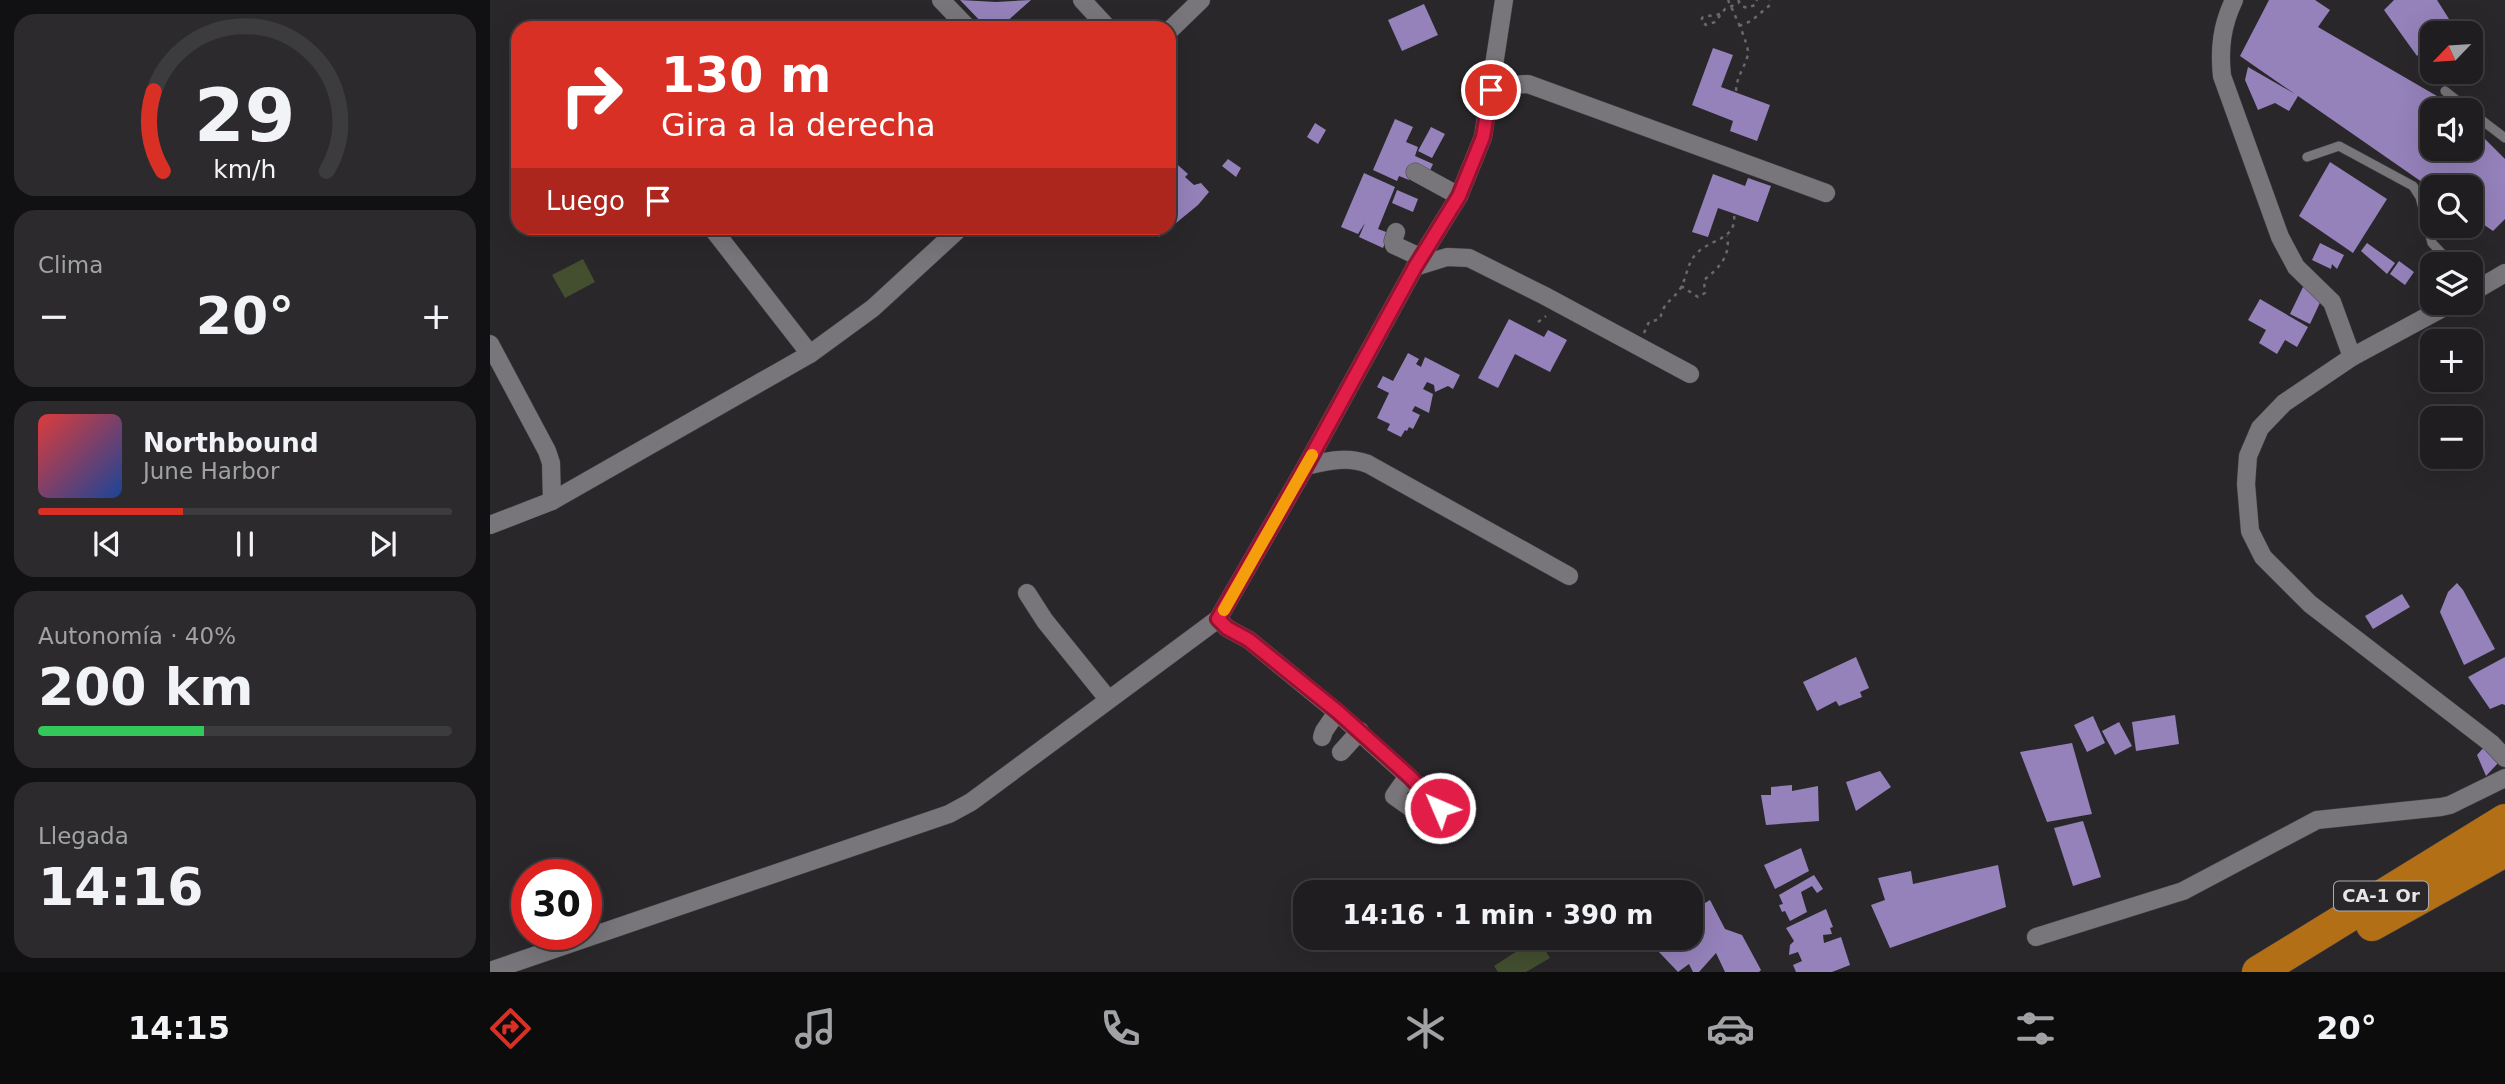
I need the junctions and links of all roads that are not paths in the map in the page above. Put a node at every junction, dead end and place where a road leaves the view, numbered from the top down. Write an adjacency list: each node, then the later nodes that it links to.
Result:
1 (942, 0): 6 (street)
2 (1082, 0): 7 (street)
3 (1201, 0): 8 (street)
4 (1504, 0): 9 (street)
5 (2234, 0): 28 (street)
6 (962, 21)
7 (1102, 21)
8 (1176, 24)
9 (1491, 90): 16 (street); 17 (street)
10 (2445, 91): 11 (lane)
11 (2454, 98)
12 (2483, 121): 13 (lane)
13 (2505, 138)
14 (2307, 157): 21 (lane)
15 (1415, 172): 17 (street)
16 (1826, 193)
17 (1459, 196): 22 (street)
18 (1396, 232): 22 (street)
19 (717, 235): 27 (street)
20 (952, 235): 27 (street)
21 (2441, 252)
22 (1419, 262): 29 (street); 30 (street)
23 (2505, 273): 24 (street)
24 (2483, 284)
25 (2430, 315): 28 (street)
26 (490, 344): 31 (street)
27 (810, 354): 31 (street)
28 (2352, 357): 41 (street)
29 (1690, 374)
30 (1306, 466): 33 (street); 35 (street)
31 (552, 500): 32 (street)
32 (490, 525)
33 (1569, 576)
34 (1027, 593): 36 (street)
35 (1218, 619): 36 (street); 37 (street)
36 (1108, 699): 49 (street)
37 (1338, 712): 38 (street); 39 (street)
38 (1360, 731): 40 (street); 42 (street)
39 (1322, 737)
40 (1341, 752)
41 (2505, 758)
42 (1409, 776): 44 (street); 44 (street)
43 (2505, 778): 48 (street)
44 (1426, 795): 45 (street)
45 (1440, 808)
46 (2505, 820): 50 (highway, CA-1 Or)
47 (2505, 850): 51 (highway, CA-1 Or)
48 (2036, 937)
49 (490, 971)
50 (2258, 972)
51 (2293, 972)

